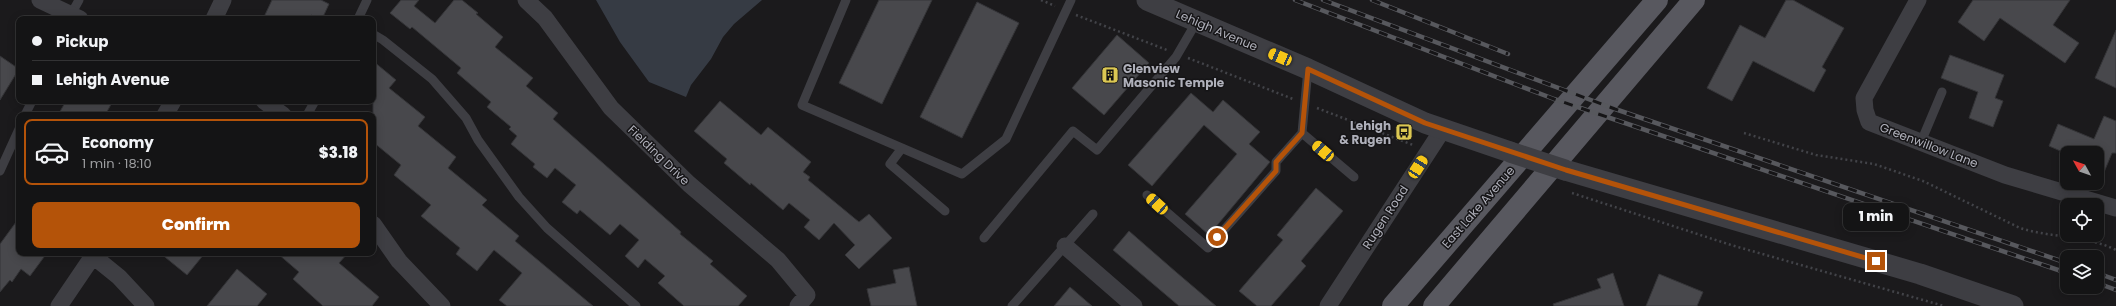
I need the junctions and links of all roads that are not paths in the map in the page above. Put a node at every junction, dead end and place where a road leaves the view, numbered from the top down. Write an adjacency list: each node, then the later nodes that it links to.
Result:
1 (40, 0): 12 (street)
2 (79, 0): 13 (lane)
3 (223, 0): 14 (street)
4 (367, 0): 15 (lane)
5 (526, 0): 38 (street, Fielding Drive)
6 (846, 0): 26 (lane)
7 (1071, 0): 26 (lane)
8 (1147, 0): 16 (street, Lehigh Avenue)
9 (1658, 0): 46 (main road, East Lake Avenue)
10 (1694, 0): 47 (main road)
11 (1918, 0): 25 (street, Greenwillow Lane)
12 (69, 16)
13 (74, 16)
14 (215, 16)
15 (359, 16)
16 (1197, 21): 18 (street, Lehigh Avenue); 34 (lane)
17 (376, 36): 42 (lane)
18 (1308, 69): 22 (street, Lehigh Avenue); 23 (lane)
19 (1942, 92): 25 (lane)
20 (268, 104): 21 (street)
21 (279, 112)
22 (1443, 129): 45 (street, Rugen Road); 48 (street, Lehigh Avenue, bridge)
23 (1302, 133): 28 (lane); 29 (lane)
24 (16, 136): 27 (lane)
25 (1922, 142): 30 (street, Greenwillow Lane)
26 (902, 148): 31 (lane)
27 (0, 171)
28 (1354, 178)
29 (1147, 195)
30 (2116, 208)
31 (945, 211)
32 (1093, 214): 35 (lane)
33 (376, 228): 41 (street)
34 (984, 238)
35 (1065, 246): 43 (lane); 44 (street)
36 (93, 256): 39 (street)
37 (95, 256): 40 (street)
38 (802, 301)
39 (59, 306)
40 (146, 306)
41 (442, 306)
42 (636, 306)
43 (1012, 306)
44 (1134, 306)
45 (1328, 306)
46 (1393, 306)
47 (1434, 306)
48 (2013, 306)

